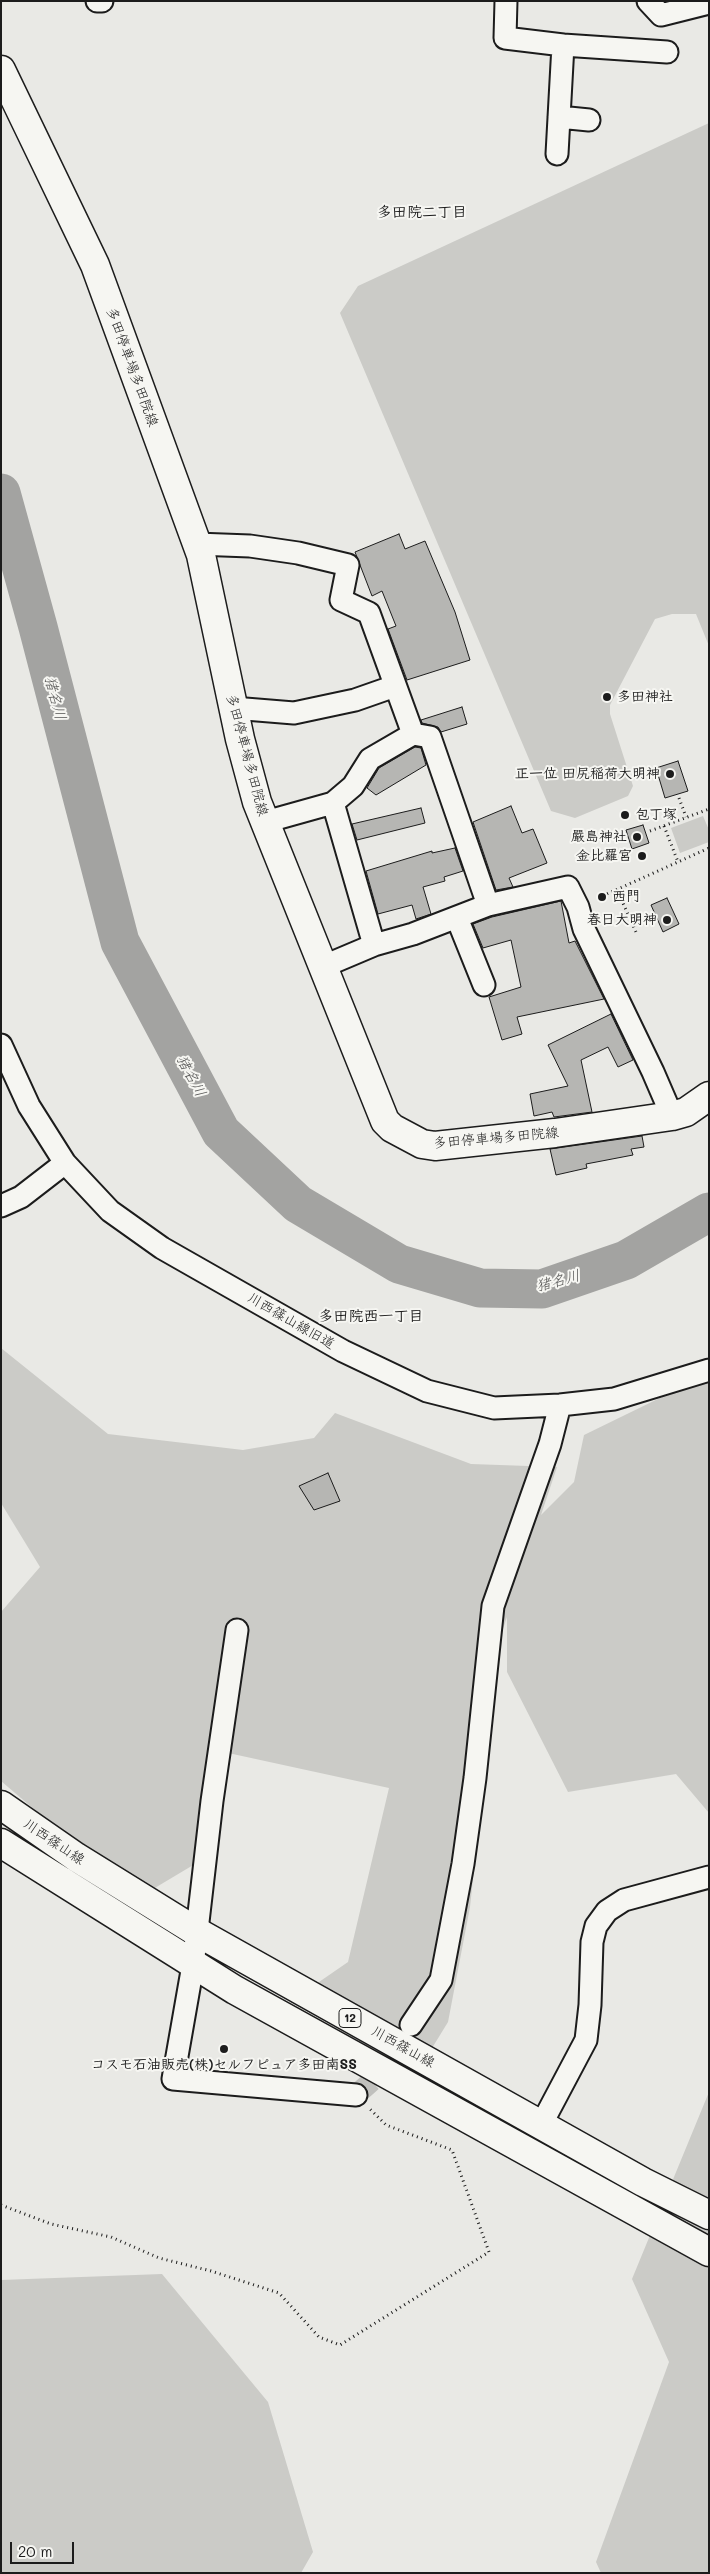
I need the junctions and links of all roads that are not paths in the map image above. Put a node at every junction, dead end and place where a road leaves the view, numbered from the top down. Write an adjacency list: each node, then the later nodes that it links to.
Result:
1 (97, 1): 2 (street)
2 (102, 1)
3 (506, 1): 6 (street)
4 (648, 1): 5 (street)
5 (709, 3)
6 (563, 45): 7 (street); 9 (street)
7 (667, 52)
8 (1, 70): 12 (main road, 多田停車場多田院線)
9 (560, 117): 10 (street); 11 (street)
10 (590, 120)
11 (557, 154)
12 (196, 544): 13 (street); 14 (main road, 多田停車場多田院線)
13 (395, 686): 14 (street); 15 (street)
14 (233, 708): 17 (main road, 多田停車場多田院線)
15 (413, 734): 16 (street); 18 (street)
16 (333, 804): 17 (street); 20 (street)
17 (265, 822): 21 (main road, 多田停車場多田院線)
18 (488, 905): 19 (street); 25 (street)
19 (457, 918): 20 (street); 22 (street)
20 (374, 945): 21 (street)
21 (322, 968): 25 (main road, 多田停車場多田院線)
22 (484, 985)
23 (1, 1045): 26 (street, 川西篠山線旧道)
24 (709, 1096): 25 (main road, 多田停車場多田院線)
25 (672, 1116)
26 (66, 1163): 27 (street); 29 (street, 川西篠山線旧道)
27 (1, 1206)
28 (709, 1370): 29 (street, 川西篠山線旧道)
29 (560, 1405): 36 (street)
30 (237, 1630): 34 (street)
31 (1, 1805): 34 (main road, 川西篠山線 / 12)
32 (1, 1843): 35 (main road, 川西篠山線 / 12)
33 (709, 1877): 38 (street)
34 (197, 1932): 35 (street); 38 (main road, 川西篠山線 / 12)
35 (193, 1965): 37 (street); 40 (main road, 川西篠山線 / 12)
36 (411, 2025)
37 (356, 2095)
38 (541, 2125): 39 (main road, 川西篠山線 / 12)
39 (709, 2215)
40 (709, 2252)

